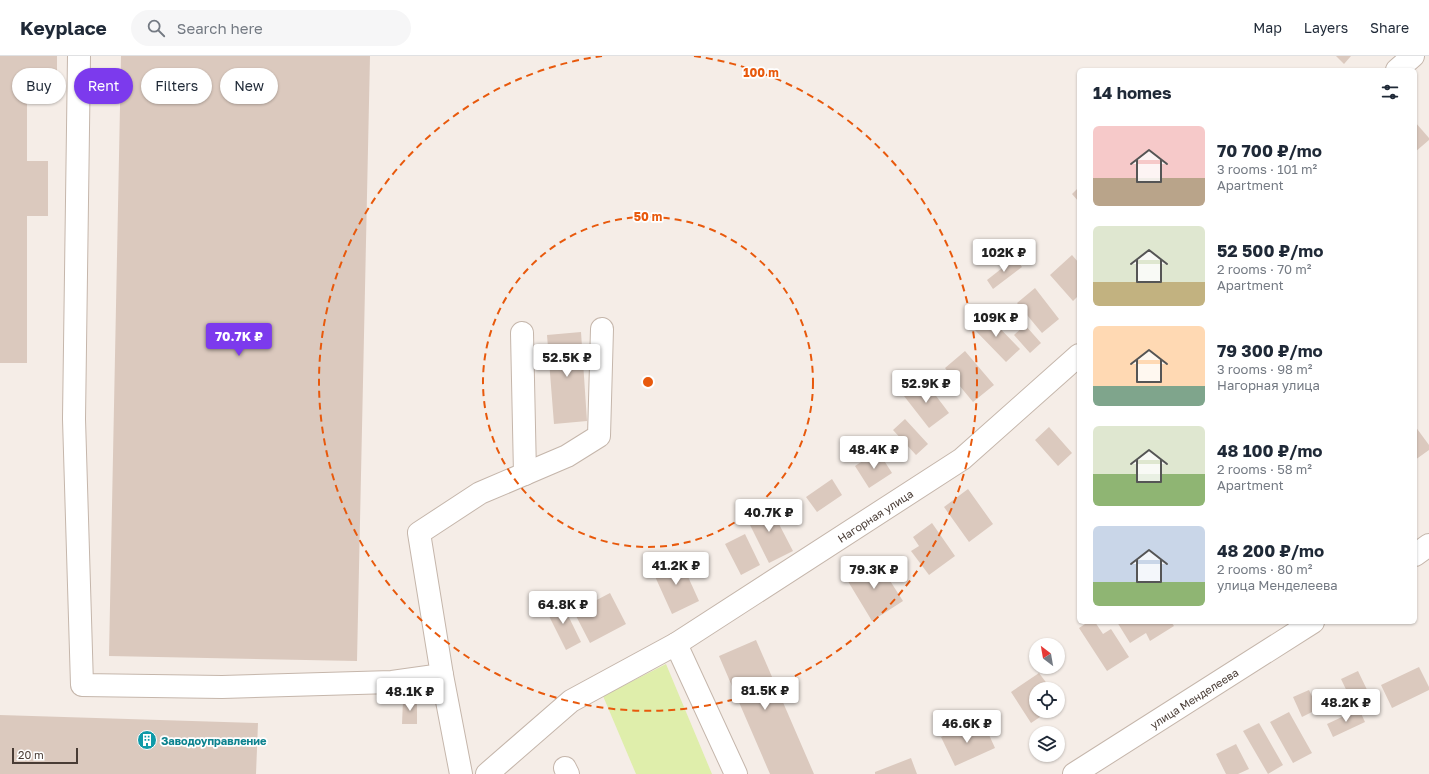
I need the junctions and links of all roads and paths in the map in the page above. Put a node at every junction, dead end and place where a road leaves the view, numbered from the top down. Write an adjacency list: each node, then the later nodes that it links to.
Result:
1 (79, 56): 12 (street)
2 (1413, 56): 3 (street)
3 (1399, 68)
4 (602, 328): 7 (street)
5 (522, 333): 7 (street)
6 (1077, 357): 11 (street, Нагорная улица)
7 (525, 474): 12 (street)
8 (1429, 545): 9 (street)
9 (1417, 554)
10 (1310, 624): 16 (street, улица Менделеева)
11 (676, 644): 14 (street, Нагорная улица); 15 (street)
12 (442, 675): 13 (street)
13 (460, 774)
14 (487, 774)
15 (736, 774)
16 (1074, 774)

